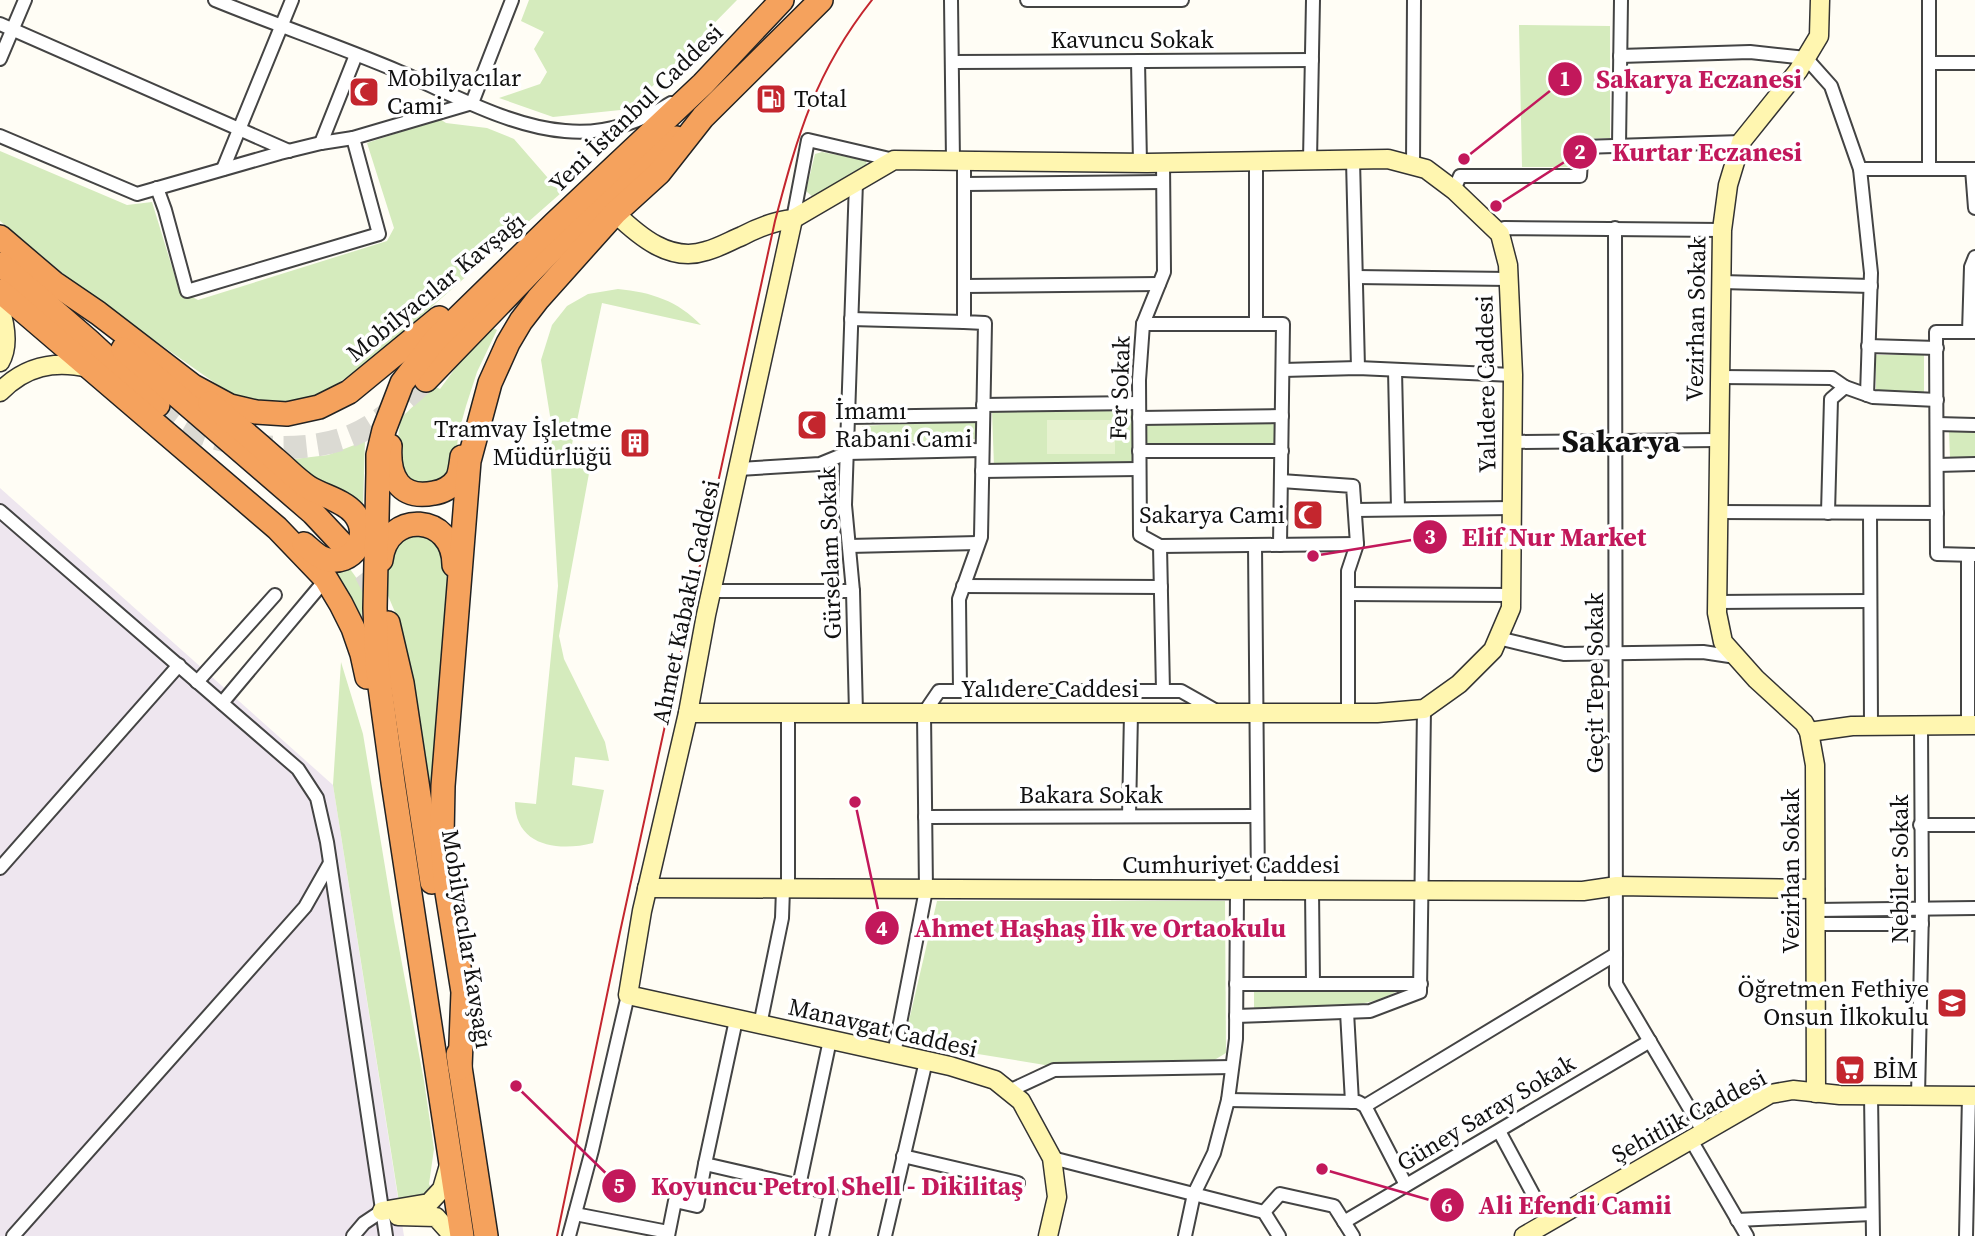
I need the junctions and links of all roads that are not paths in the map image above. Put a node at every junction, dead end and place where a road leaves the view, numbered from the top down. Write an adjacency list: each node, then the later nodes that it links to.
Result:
1 (25, 0): 16 (street)
2 (215, 0): 17 (street)
3 (292, 0): 17 (street)
4 (782, 0): 27 (highway, Yeni İstanbul Caddesi)
5 (821, 0): 29 (highway)
6 (951, 0): 24 (street)
7 (1027, 0): 8 (street)
8 (1100, 0): 9 (street)
9 (1182, 0)
10 (1313, 0): 23 (street)
11 (1414, 0): 44 (street)
12 (1621, 0): 19 (street)
13 (1820, 0): 20 (street, Vezirhan Sokak)
14 (1929, 0): 25 (street)
15 (506, 2): 28 (street)
16 (6, 26): 21 (street); 30 (street)
17 (280, 26): 18 (street); 30 (street)
18 (356, 55): 28 (street); 34 (street)
19 (1620, 56): 20 (street); 35 (street)
20 (1806, 58): 33 (street, Vezirhan Sokak); 46 (street)
21 (0, 59)
22 (1138, 61): 23 (street, Kavuncu Sokak); 24 (street, Kavuncu Sokak); 43 (street)
23 (1312, 61): 38 (street)
24 (952, 62): 40 (street)
25 (1929, 63): 26 (street); 47 (street)
26 (1975, 63)
27 (703, 84): 28 (street); 57 (highway, Yeni İstanbul Caddesi)
28 (472, 103): 32 (street)
29 (703, 117): 55 (highway, Mobilyacılar Kavşağı); 88 (highway, Mobilyacılar Kavşağı)
30 (240, 128): 36 (street); 45 (street)
31 (0, 136): 52 (street)
32 (353, 138): 34 (street); 52 (street)
33 (1741, 142): 35 (street); 59 (street, Vezirhan Sokak)
34 (321, 143): 36 (street)
35 (1619, 146): 53 (street)
36 (289, 151): 45 (street)
37 (894, 160): 40 (street); 49 (street); 56 (street)
38 (1310, 160): 39 (street); 41 (street)
39 (1353, 160): 44 (street); 64 (street)
40 (959, 161): 43 (street); 51 (street)
41 (1256, 161): 42 (street); 76 (street)
42 (1163, 162): 43 (street); 50 (street, Fer Sokak)
43 (1140, 163)
44 (1413, 166): 53 (street)
45 (223, 169): 52 (street)
46 (1860, 169): 47 (street); 70 (street)
47 (1929, 169): 48 (street)
48 (1974, 169): 54 (street)
49 (856, 181): 56 (street); 73 (street, Gürselam Sokak)
50 (1163, 182): 51 (street); 68 (street, Fer Sokak)
51 (964, 184): 69 (street)
52 (157, 188)
53 (1454, 190): 60 (street)
54 (1975, 208)
55 (615, 213): 56 (street); 96 (highway, Mobilyacılar Kavşağı)
56 (793, 219): 112 (street, Ahmet Kabaklı Caddesi)
57 (555, 223): 80 (highway, Mobilyacılar Kavşağı); 94 (highway, Mobilyacılar Kavşağı)
58 (1615, 228): 59 (street); 60 (street); 103 (street, Geçit Tepe Sokak)
59 (1722, 230): 66 (street, Vezirhan Sokak)
60 (1500, 234): 65 (street, Yalıdere Caddesi)
61 (0, 237): 67 (highway)
62 (1975, 257): 77 (street)
63 (0, 264): 95 (highway)
64 (1356, 277): 65 (street); 82 (street)
65 (1509, 279): 86 (street, Yalıdere Caddesi)
66 (1721, 282): 70 (street); 87 (street, Vezirhan Sokak)
67 (54, 283): 80 (highway, Mobilyacılar Kavşağı); 127 (highway)
68 (1159, 285): 69 (street); 75 (street, Fer Sokak)
69 (964, 286): 74 (street)
70 (1871, 286): 78 (street)
71 (0, 290): 83 (highway)
72 (0, 308): 81 (street)
73 (851, 319): 74 (street); 99 (street, Gürselam Sokak)
74 (964, 322): 97 (street)
75 (1143, 324): 76 (street); 93 (street, Fer Sokak)
76 (1256, 324): 84 (street)
77 (1972, 332): 79 (street)
78 (1868, 346): 79 (street); 91 (street)
79 (1937, 348): 92 (street)
80 (159, 359): 124 (highway)
81 (0, 362)
82 (1358, 368): 84 (street); 85 (street)
83 (91, 369): 90 (street); 124 (highway)
84 (1283, 370): 98 (street)
85 (1395, 370): 86 (street); 117 (street)
86 (1513, 375): 105 (street, Yalıdere Caddesi)
87 (1719, 377): 89 (street); 104 (street, Vezirhan Sokak)
88 (426, 380)
89 (1845, 387): 91 (street); 121 (street)
90 (0, 392)
91 (1867, 395): 92 (street)
92 (1937, 400): 101 (street)
93 (1139, 403): 97 (street); 100 (street, Fer Sokak)
94 (394, 404): 96 (highway); 143 (highway, Mobilyacılar Kavşağı)
95 (158, 405)
96 (482, 409): 144 (highway, Mobilyacılar Kavşağı)
97 (983, 410): 99 (street); 106 (street)
98 (1282, 416): 100 (street); 108 (street)
99 (848, 417): 109 (street, Gürselam Sokak)
100 (1139, 418): 107 (street, Fer Sokak)
101 (1937, 424): 102 (street); 110 (street)
102 (1975, 425)
103 (1617, 440): 104 (street); 105 (street); 146 (street, Geçit Tepe Sokak)
104 (1718, 440): 120 (street, Vezirhan Sokak)
105 (1512, 442): 116 (street, Yalıdere Caddesi)
106 (982, 450): 109 (street); 114 (street)
107 (1139, 451): 108 (street); 113 (street, Fer Sokak)
108 (1282, 452): 115 (street)
109 (847, 453): 112 (street); 130 (street, Gürselam Sokak)
110 (1937, 464): 111 (street); 123 (street)
111 (1975, 464)
112 (739, 468): 136 (street, Ahmet Kabaklı Caddesi)
113 (1139, 469): 114 (street); 131 (street, Fer Sokak)
114 (982, 471): 125 (street)
115 (1281, 481): 118 (street); 129 (street)
116 (1512, 508): 117 (street); 140 (street, Yalıdere Caddesi)
117 (1398, 509): 118 (street)
118 (1354, 510): 126 (street)
119 (0, 511): 148 (street)
120 (1717, 512): 121 (street); 142 (street, Vezirhan Sokak)
121 (1828, 513): 122 (street)
122 (1870, 513): 123 (street); 141 (street)
123 (1937, 513): 132 (street)
124 (277, 528): 133 (highway)
125 (978, 543): 130 (street); 134 (street)
126 (1357, 544): 129 (street); 138 (street)
127 (343, 545)
128 (1255, 545): 129 (street); 131 (street); 160 (street)
129 (1280, 545)
130 (849, 546): 137 (street, Gürselam Sokak)
131 (1160, 546): 135 (street)
132 (1972, 555): 163 (street)
133 (326, 579): 152 (street); 166 (highway)
134 (963, 586): 135 (street); 150 (street)
135 (1161, 587): 151 (street)
136 (711, 591): 137 (street); 154 (street, Ahmet Kabaklı Caddesi)
137 (853, 591): 156 (street, Gürselam Sokak)
138 (1348, 594): 140 (street); 161 (street)
139 (275, 595): 149 (street)
140 (1511, 595): 145 (street, Yalıdere Caddesi)
141 (1870, 601): 142 (street); 164 (street)
142 (1717, 602): 147 (street, Vezirhan Sokak)
143 (382, 615): 144 (highway); 166 (highway, Mobilyacılar Kavşağı); 201 (highway, Mobilyacılar Kavşağı)
144 (456, 628): 201 (highway, Mobilyacılar Kavşağı)
145 (1498, 638): 146 (street); 153 (street, Yalıdere Caddesi)
146 (1615, 653): 147 (street); 174 (street, Geçit Tepe Sokak)
147 (1736, 657): 165 (street, Vezirhan Sokak)
148 (179, 665): 149 (street); 173 (street)
149 (197, 682): 152 (street)
150 (960, 691): 151 (street); 157 (street)
151 (1163, 691): 159 (street)
152 (222, 703): 172 (street)
153 (1424, 709): 161 (street, Yalıdere Caddesi); 182 (street)
154 (688, 713): 155 (street, Yalıdere Caddesi); 175 (street, Ahmet Kabaklı Caddesi)
155 (788, 713): 156 (street, Yalıdere Caddesi); 176 (street)
156 (856, 713): 157 (street, Yalıdere Caddesi)
157 (924, 713): 158 (street, Yalıdere Caddesi); 169 (street)
158 (1131, 713): 159 (street, Yalıdere Caddesi); 167 (street)
159 (1221, 713): 160 (street, Yalıdere Caddesi)
160 (1256, 713): 161 (street, Yalıdere Caddesi); 168 (street)
161 (1348, 713)
162 (1921, 725): 163 (street); 164 (street); 170 (street, Nebiler Sokak)
163 (1971, 725)
164 (1871, 726): 165 (street)
165 (1809, 732): 177 (street, Vezirhan Sokak)
166 (393, 782): 213 (highway)
167 (1129, 816): 168 (street, Bakara Sokak); 169 (street, Bakara Sokak)
168 (1257, 816): 180 (street)
169 (925, 817): 178 (street)
170 (1920, 825): 171 (street); 184 (street, Nebiler Sokak)
171 (1975, 825)
172 (330, 863): 219 (street); 228 (street)
173 (0, 868)
174 (1617, 886): 177 (street, Cumhuriyet Caddesi); 182 (street, Cumhuriyet Caddesi); 187 (street, Geçit Tepe Sokak)
175 (647, 888): 176 (street, Cumhuriyet Caddesi); 191 (street, Ahmet Kabaklı Caddesi)
176 (786, 889): 178 (street, Cumhuriyet Caddesi); 195 (street)
177 (1815, 889): 185 (street, Vezirhan Sokak)
178 (926, 890): 179 (street, Cumhuriyet Caddesi); 198 (street)
179 (1237, 890): 180 (street, Cumhuriyet Caddesi); 188 (street)
180 (1258, 890): 181 (street, Cumhuriyet Caddesi)
181 (1312, 890): 182 (street, Cumhuriyet Caddesi); 189 (street)
182 (1423, 890): 190 (street)
183 (1975, 908): 184 (street)
184 (1922, 910): 185 (street); 186 (street, Nebiler Sokak)
185 (1816, 917): 186 (street); 203 (street, Vezirhan Sokak)
186 (1922, 924): 205 (street, Nebiler Sokak)
187 (1616, 954): 197 (street, Geçit Tepe Sokak); 208 (street)
188 (1236, 984): 189 (street); 193 (street)
189 (1313, 984): 190 (street)
190 (1420, 984): 192 (street)
191 (628, 995): 194 (street, Manavgat Caddesi); 221 (street)
192 (1347, 1012): 193 (street); 208 (street)
193 (1236, 1016): 200 (street)
194 (736, 1020): 195 (street, Manavgat Caddesi); 214 (street)
195 (760, 1025): 196 (street, Manavgat Caddesi)
196 (830, 1040): 198 (street, Manavgat Caddesi); 217 (street)
197 (1650, 1041): 209 (street, Güney Saray Sokak); 210 (street, Geçit Tepe Sokak)
198 (894, 1054): 199 (street, Manavgat Caddesi)
199 (926, 1060): 202 (street, Manavgat Caddesi); 211 (street)
200 (1232, 1067): 202 (street); 207 (street)
201 (460, 1068): 233 (highway)
202 (1009, 1091): 212 (street, Manavgat Caddesi)
203 (1816, 1093): 204 (street, Şehitlik Caddesi); 210 (street, Şehitlik Caddesi)
204 (1871, 1095): 205 (street, Şehitlik Caddesi); 222 (street)
205 (1918, 1096): 206 (street, Şehitlik Caddesi)
206 (1972, 1096): 244 (street)
207 (1228, 1100): 208 (street); 218 (street)
208 (1358, 1104): 216 (street)
209 (1499, 1131): 216 (street, Güney Saray Sokak); 225 (street)
210 (1697, 1136): 223 (street, Geçit Tepe Sokak); 225 (street, Şehitlik Caddesi)
211 (904, 1156): 215 (street); 236 (street)
212 (1052, 1158): 218 (street); 237 (street, Manavgat Caddesi)
213 (450, 1161): 219 (street); 232 (highway)
214 (705, 1164): 217 (street); 227 (street)
215 (1018, 1183)
216 (1406, 1185): 224 (street, Güney Saray Sokak)
217 (799, 1186): 235 (street)
218 (1194, 1194): 220 (street); 238 (street)
219 (382, 1211): 226 (street); 230 (street); 231 (street)
220 (1264, 1212): 224 (street); 239 (street)
221 (575, 1214): 227 (street); 234 (street)
222 (1872, 1214): 223 (street); 243 (street)
223 (1737, 1220): 242 (street, Geçit Tepe Sokak)
224 (1344, 1222): 240 (street)
225 (1548, 1222): 241 (street, Şehitlik Caddesi)
226 (364, 1230): 229 (street)
227 (668, 1234)
228 (13, 1236)
229 (353, 1236)
230 (386, 1236)
231 (453, 1236)
232 (462, 1236)
233 (486, 1236)
234 (569, 1236)
235 (822, 1236)
236 (885, 1236)
237 (1048, 1236)
238 (1185, 1236)
239 (1279, 1236)
240 (1353, 1236)
241 (1524, 1236)
242 (1747, 1236)
243 (1873, 1236)
244 (1966, 1236)

